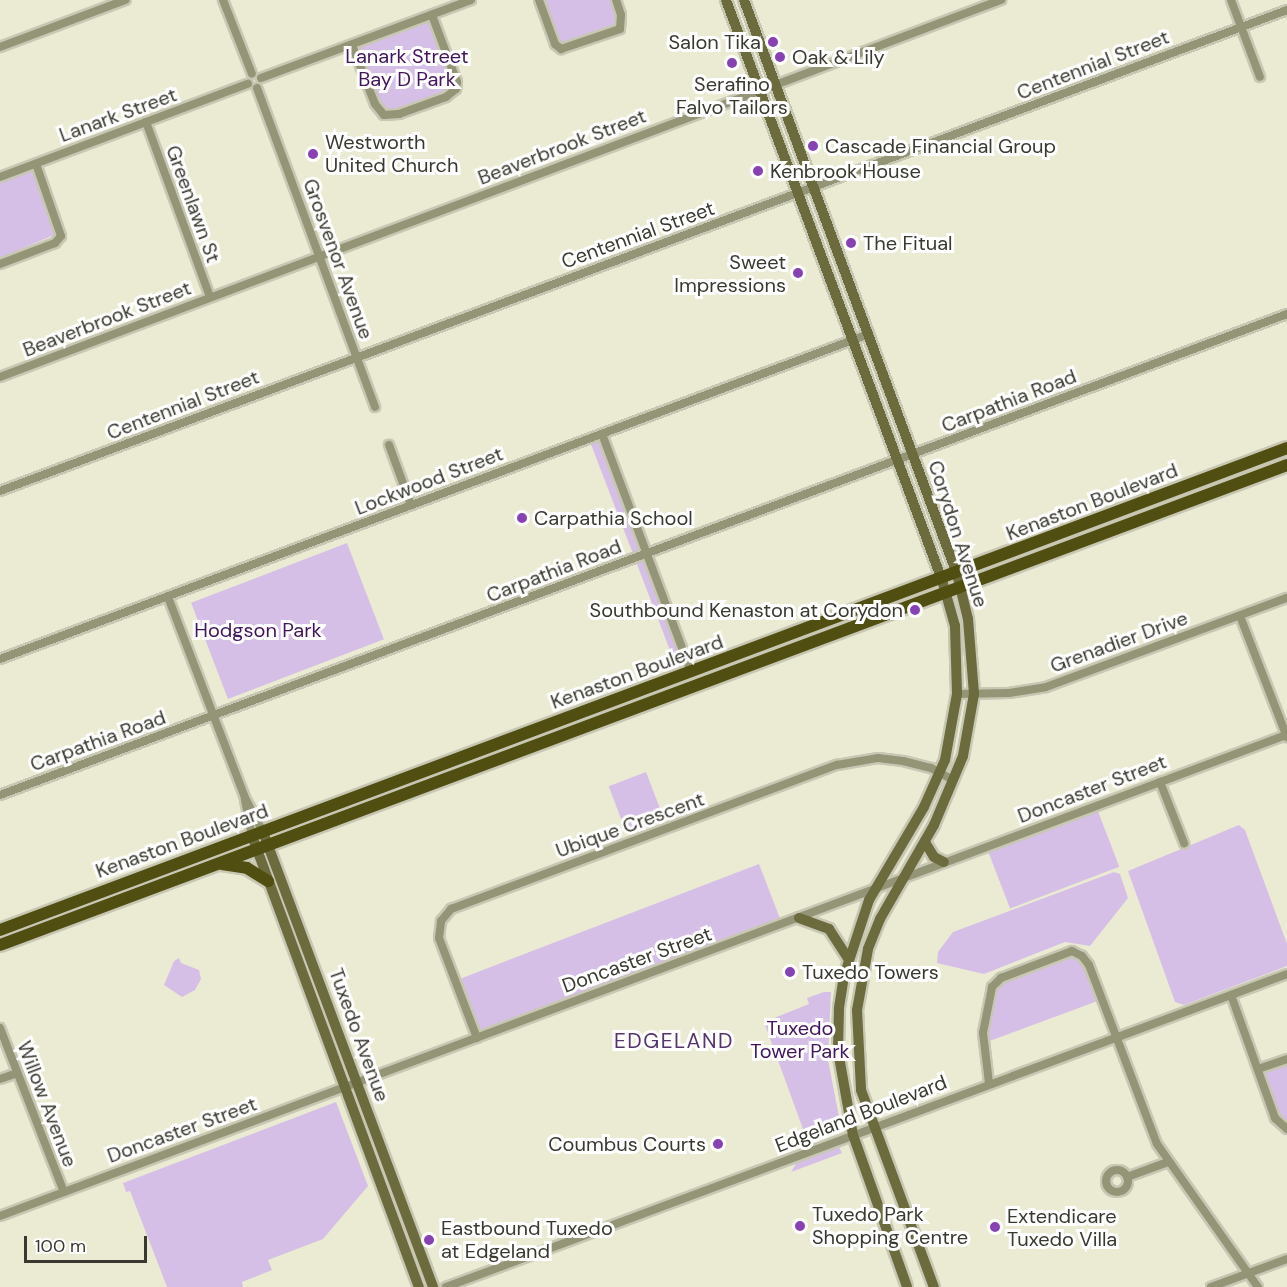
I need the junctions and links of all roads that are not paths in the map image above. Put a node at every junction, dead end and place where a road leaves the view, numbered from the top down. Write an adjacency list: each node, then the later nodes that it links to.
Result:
1 (125, 0): 14 (street)
2 (223, 0): 15 (street)
3 (471, 0): 11 (street)
4 (539, 0): 5 (street)
5 (616, 0)
6 (726, 0): 21 (main road, Corydon Avenue)
7 (744, 0): 19 (main road, Corydon Avenue)
8 (1001, 0): 19 (street, Beaverbrook Street)
9 (1231, 0): 12 (street)
10 (1287, 10): 12 (street, Centennial Street)
11 (432, 15): 13 (street); 13 (street)
12 (1240, 27): 16 (street); 25 (street, Centennial Street)
13 (352, 45): 17 (street)
14 (0, 47)
15 (252, 74): 17 (street); 18 (street)
16 (1260, 77)
17 (261, 78): 20 (street)
18 (248, 84): 20 (street); 22 (street, Lanark Street)
19 (776, 85): 21 (street, Beaverbrook Street); 25 (main road, Corydon Avenue)
20 (257, 88): 27 (street, Grosvenor Avenue)
21 (760, 91): 26 (main road, Corydon Avenue); 27 (street, Beaverbrook Street)
22 (146, 122): 23 (street, Lanark Street); 29 (street, Greenlawn St)
23 (36, 164): 24 (street, Lanark Street); 28 (street)
24 (0, 177)
25 (814, 187): 26 (street, Centennial Street); 31 (main road, Corydon Avenue)
26 (798, 194): 32 (main road, Corydon Avenue); 33 (street, Centennial Street)
27 (319, 256): 29 (street, Beaverbrook Street); 33 (street, Grosvenor Avenue)
28 (0, 264)
29 (210, 297): 34 (street, Beaverbrook Street)
30 (1287, 314): 39 (street, Carpathia Road)
31 (869, 334): 32 (street, Lockwood Street); 39 (main road, Corydon Avenue)
32 (852, 340): 36 (street, Lockwood Street); 40 (main road, Corydon Avenue)
33 (357, 358): 35 (street, Grosvenor Avenue); 42 (street, Centennial Street)
34 (0, 377)
35 (375, 407)
36 (603, 434): 43 (street, Lockwood Street); 44 (street)
37 (389, 445): 43 (street)
38 (1287, 448): 45 (main road, Kenaston Boulevard)
39 (913, 455): 40 (street, Carpathia Road); 45 (main road, Corydon Avenue)
40 (898, 461): 44 (street, Carpathia Road); 46 (main road, Corydon Avenue)
41 (1287, 465): 45 (main road, Kenaston Boulevard)
42 (0, 491)
43 (411, 506): 47 (street, Lockwood Street)
44 (648, 554): 51 (street); 54 (street, Carpathia Road)
45 (959, 580): 46 (main road, Kenaston Boulevard); 53 (main road, Corydon Avenue)
46 (944, 586): 51 (main road, Kenaston Boulevard); 52 (main road, Corydon Avenue); 63 (main road, Kenaston Boulevard)
47 (168, 597): 50 (street, Lockwood Street); 54 (street, Tuxedo Avenue)
48 (1287, 598): 49 (street, Grenadier Drive)
49 (1240, 616): 53 (street, Grenadier Drive); 55 (street)
50 (0, 659)
51 (691, 672): 60 (main road, Kenaston Boulevard)
52 (957, 694): 53 (street, Grenadier Drive); 56 (main road, Corydon Avenue)
53 (974, 694): 57 (main road, Corydon Avenue)
54 (213, 716): 59 (street, Carpathia Road); 60 (street, Tuxedo Avenue)
55 (1286, 736): 58 (street, Doncaster Street)
56 (940, 772): 57 (street, Ubique Crescent); 64 (main road, Corydon Avenue); 82 (street, Ubique Crescent)
57 (953, 780): 61 (main road, Corydon Avenue)
58 (1160, 782): 62 (street); 67 (street, Doncaster Street)
59 (0, 795)
60 (258, 834): 63 (main road, Tuxedo Avenue); 65 (main road, Tuxedo Avenue); 75 (main road, Kenaston Boulevard)
61 (925, 842): 66 (main road, Corydon Avenue); 67 (main road)
62 (1184, 843)
63 (269, 844): 65 (main road, Kenaston Boulevard); 87 (main road, Tuxedo Avenue)
64 (902, 845): 66 (main road); 71 (main road, Corydon Avenue)
65 (256, 849): 68 (main road, Kenaston Boulevard); 70 (main road, Tuxedo Avenue)
66 (917, 854): 69 (main road, Corydon Avenue)
67 (944, 862): 69 (street, Doncaster Street)
68 (218, 864): 70 (main road); 76 (main road, Kenaston Boulevard)
69 (902, 878): 71 (street, Doncaster Street); 74 (main road, Corydon Avenue)
70 (268, 880): 89 (main road, Tuxedo Avenue)
71 (874, 889): 72 (main road, Corydon Avenue); 73 (street, Doncaster Street)
72 (863, 915): 74 (main road); 77 (main road, Corydon Avenue)
73 (799, 918): 77 (main road); 82 (street, Doncaster Street)
74 (879, 922): 90 (main road, Corydon Avenue)
75 (0, 930)
76 (0, 945)
77 (849, 960): 92 (main road, Corydon Avenue)
78 (1287, 974): 79 (street, Edgeland Boulevard)
79 (1230, 995): 81 (street, Edgeland Boulevard); 84 (street)
80 (0, 1028): 85 (street, Willow Avenue)
81 (1117, 1037): 88 (street, Edgeland Boulevard); 88 (street); 93 (street)
82 (477, 1038): 87 (street, Doncaster Street)
83 (1287, 1059): 84 (street)
84 (1258, 1069): 91 (street)
85 (17, 1073): 86 (street); 95 (street, Willow Avenue)
86 (0, 1079)
87 (358, 1082): 89 (street, Doncaster Street); 100 (main road, Tuxedo Avenue)
88 (989, 1083): 90 (street, Edgeland Boulevard)
89 (345, 1087): 95 (street, Doncaster Street); 99 (main road, Tuxedo Avenue)
90 (874, 1128): 92 (street, Edgeland Boulevard); 103 (main road, Corydon Avenue)
91 (1287, 1129)
92 (853, 1136): 101 (street, Edgeland Boulevard); 102 (main road, Corydon Avenue)
93 (1168, 1162): 94 (street); 98 (street)
94 (1127, 1177)
95 (64, 1192): 96 (street, Doncaster Street)
96 (0, 1216)
97 (1287, 1259): 98 (street)
98 (1249, 1273): 104 (street); 105 (street)
99 (419, 1287)
100 (434, 1287)
101 (446, 1287)
102 (907, 1287)
103 (934, 1287)
104 (1211, 1287)
105 (1258, 1287)

